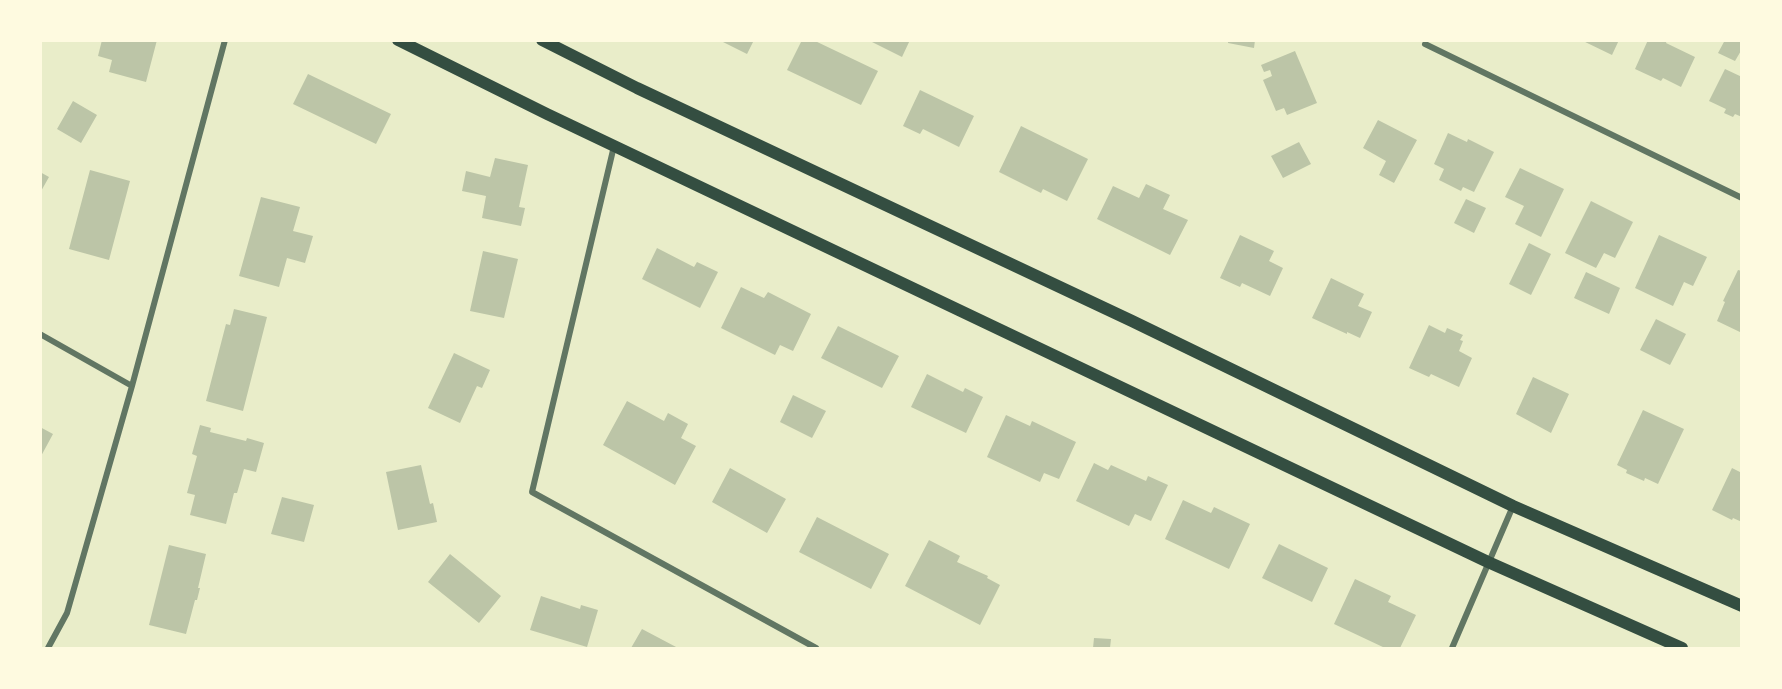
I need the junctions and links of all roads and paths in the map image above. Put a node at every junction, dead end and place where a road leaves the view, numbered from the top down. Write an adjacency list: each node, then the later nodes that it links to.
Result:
1 (225, 40): 8 (street)
2 (398, 40): 5 (main road)
3 (542, 40): 9 (main road)
4 (1425, 44): 6 (street)
5 (614, 145): 10 (main road); 13 (street)
6 (1742, 198)
7 (40, 334): 8 (street)
8 (132, 386): 12 (street)
9 (1513, 506): 10 (street); 11 (main road)
10 (1488, 562): 14 (street); 15 (main road)
11 (1742, 606)
12 (48, 648)
13 (816, 648)
14 (1452, 648)
15 (1683, 648)

